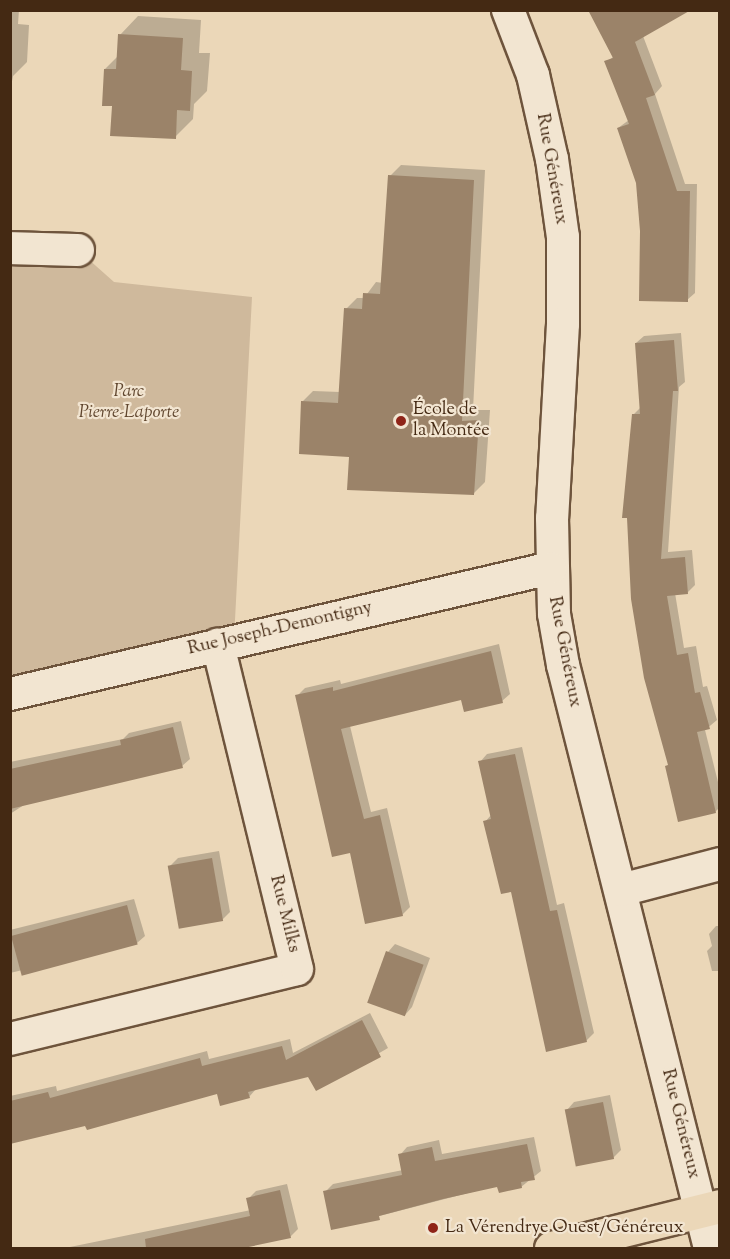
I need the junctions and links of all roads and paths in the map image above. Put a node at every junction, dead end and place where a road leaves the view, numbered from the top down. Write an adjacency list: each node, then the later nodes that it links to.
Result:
1 (508, 10): 4 (street, Rue Généreux)
2 (10, 248): 3 (street)
3 (78, 250)
4 (551, 568): 5 (street, Rue Joseph-Demontigny); 8 (street, Rue Généreux)
5 (218, 644): 6 (street, Rue Joseph-Demontigny); 9 (street, Rue Milks)
6 (10, 694)
7 (720, 864): 8 (street)
8 (621, 890): 10 (street, Rue Généreux)
9 (10, 1039)
10 (711, 1208): 11 (main road); 12 (street, Rue Généreux)
11 (551, 1248)
12 (710, 1248)

